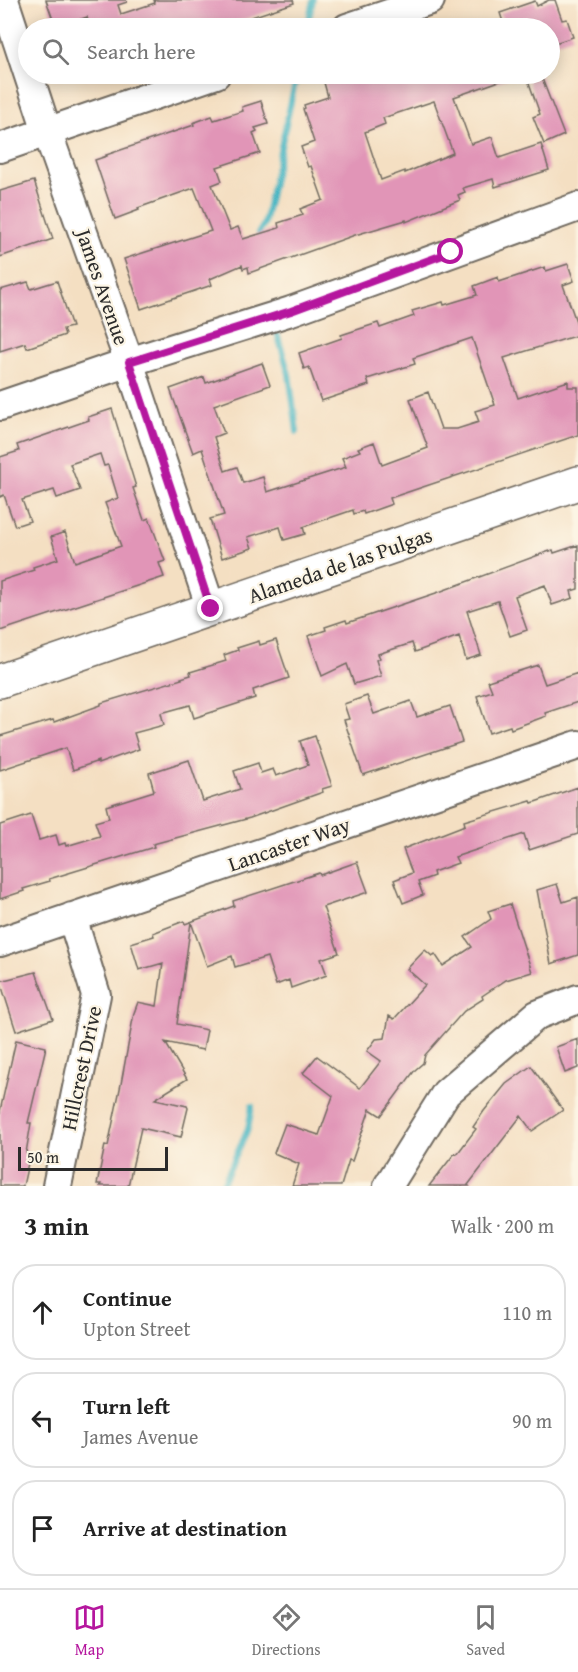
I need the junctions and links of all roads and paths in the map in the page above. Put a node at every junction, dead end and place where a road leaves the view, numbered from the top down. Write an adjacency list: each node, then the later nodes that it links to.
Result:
1 (4, 0): 4 (street, James Avenue)
2 (430, 0): 3 (street)
3 (376, 18)
4 (18, 43)
5 (32, 84): 7 (street, James Avenue)
6 (186, 84): 7 (street)
7 (47, 131): 8 (street); 10 (street, James Avenue)
8 (0, 148)
9 (578, 207): 10 (street)
10 (129, 362): 11 (street); 13 (street, James Avenue)
11 (0, 406)
12 (578, 483): 13 (main road, Alameda de las Pulgas)
13 (211, 609): 14 (main road, Alameda de las Pulgas)
14 (0, 681)
15 (578, 746): 16 (street, Lancaster Way)
16 (72, 917): 17 (street, Lancaster Way); 19 (street, Hillcrest Drive)
17 (0, 942)
18 (578, 999): 20 (street)
19 (57, 1186)
20 (388, 1186)

